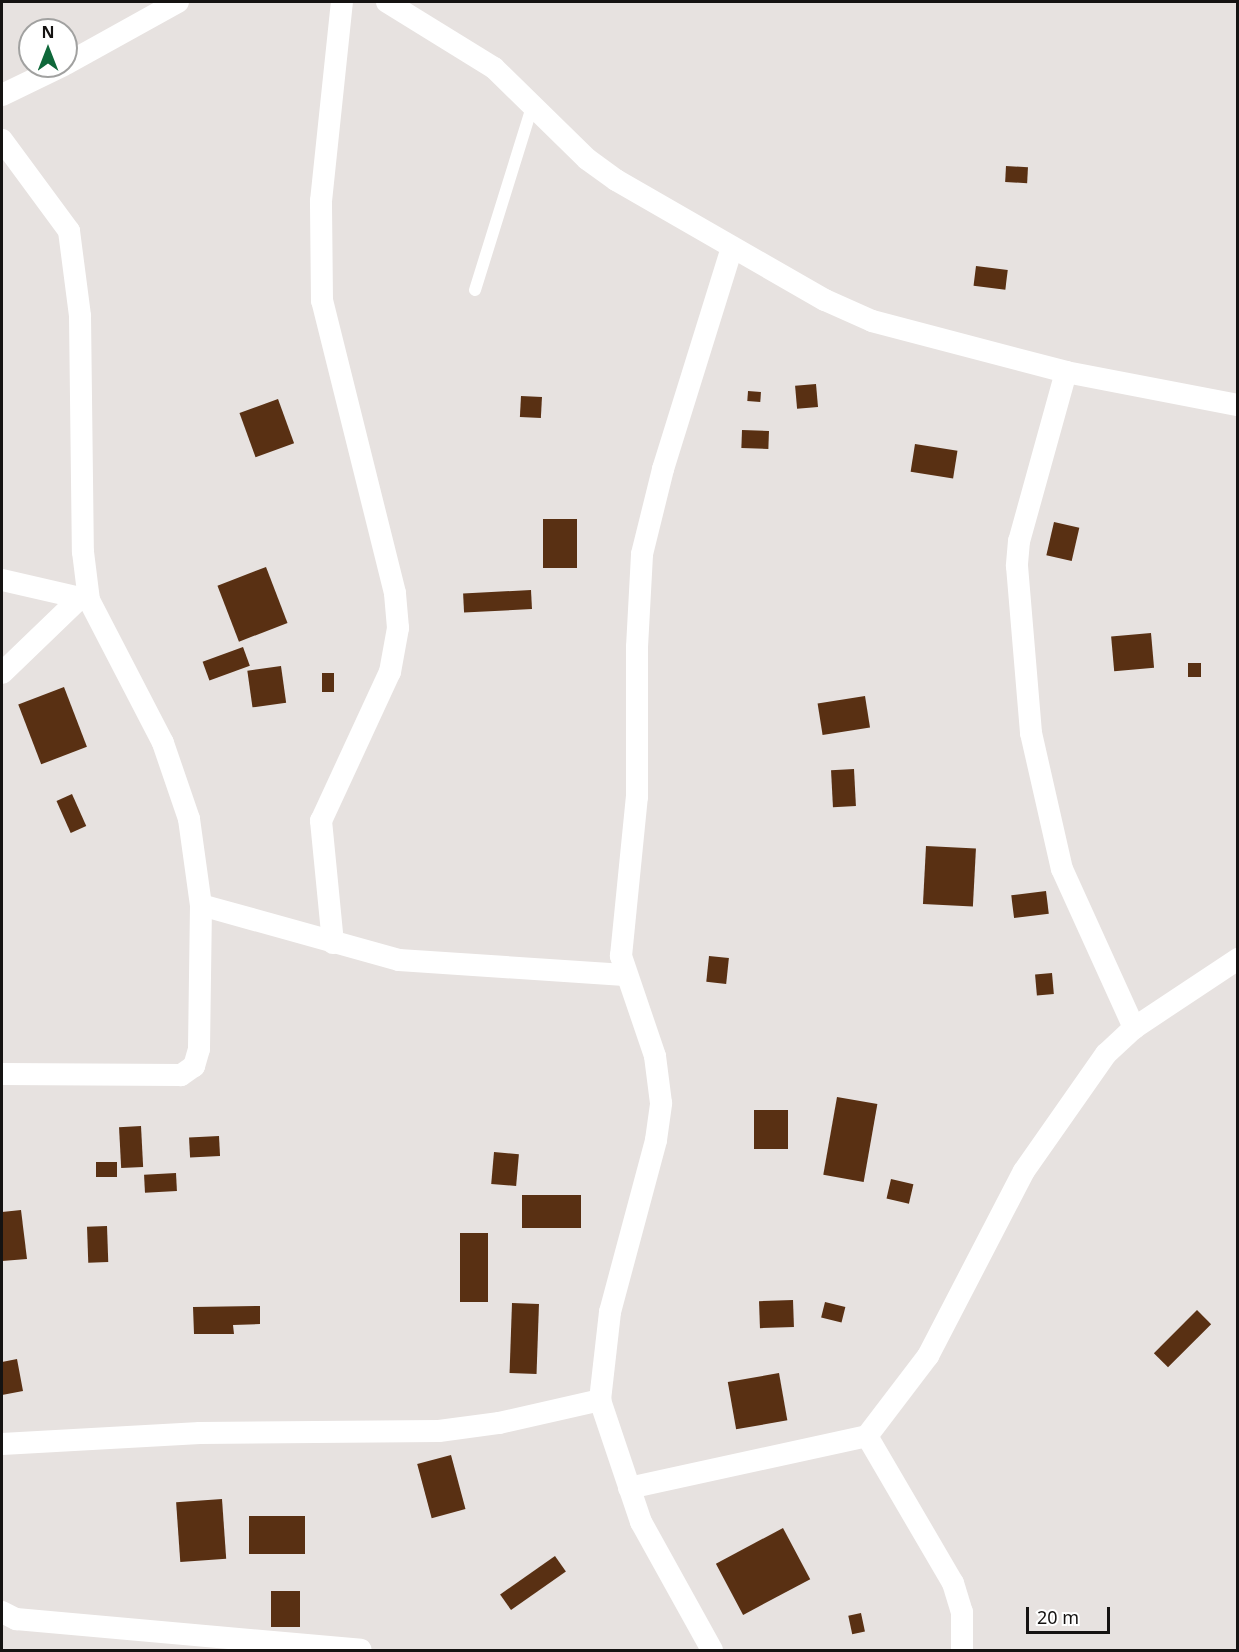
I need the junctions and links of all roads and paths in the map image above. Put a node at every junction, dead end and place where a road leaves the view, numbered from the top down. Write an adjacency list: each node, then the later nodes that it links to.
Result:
1 (178, 2): 4 (street)
2 (342, 2): 17 (street)
3 (387, 2): 7 (street)
4 (78, 57)
5 (36, 78): 6 (street)
6 (2, 94)
7 (533, 103): 9 (street); 10 (lane)
8 (2, 140): 14 (street)
9 (732, 247): 11 (street); 19 (street)
10 (475, 290)
11 (1066, 372): 12 (street); 20 (street)
12 (1238, 405)
13 (2, 580): 14 (street)
14 (85, 599): 15 (street); 16 (street)
15 (2, 674)
16 (201, 905): 17 (street); 21 (street)
17 (333, 944): 19 (street)
18 (1238, 959): 20 (street)
19 (625, 975): 22 (street)
20 (1134, 1028): 23 (street)
21 (2, 1074)
22 (600, 1400): 24 (street); 25 (street)
23 (867, 1436): 25 (street); 29 (street)
24 (2, 1444)
25 (629, 1488): 28 (street)
26 (2, 1612): 27 (street)
27 (361, 1650)
28 (712, 1650)
29 (962, 1650)

